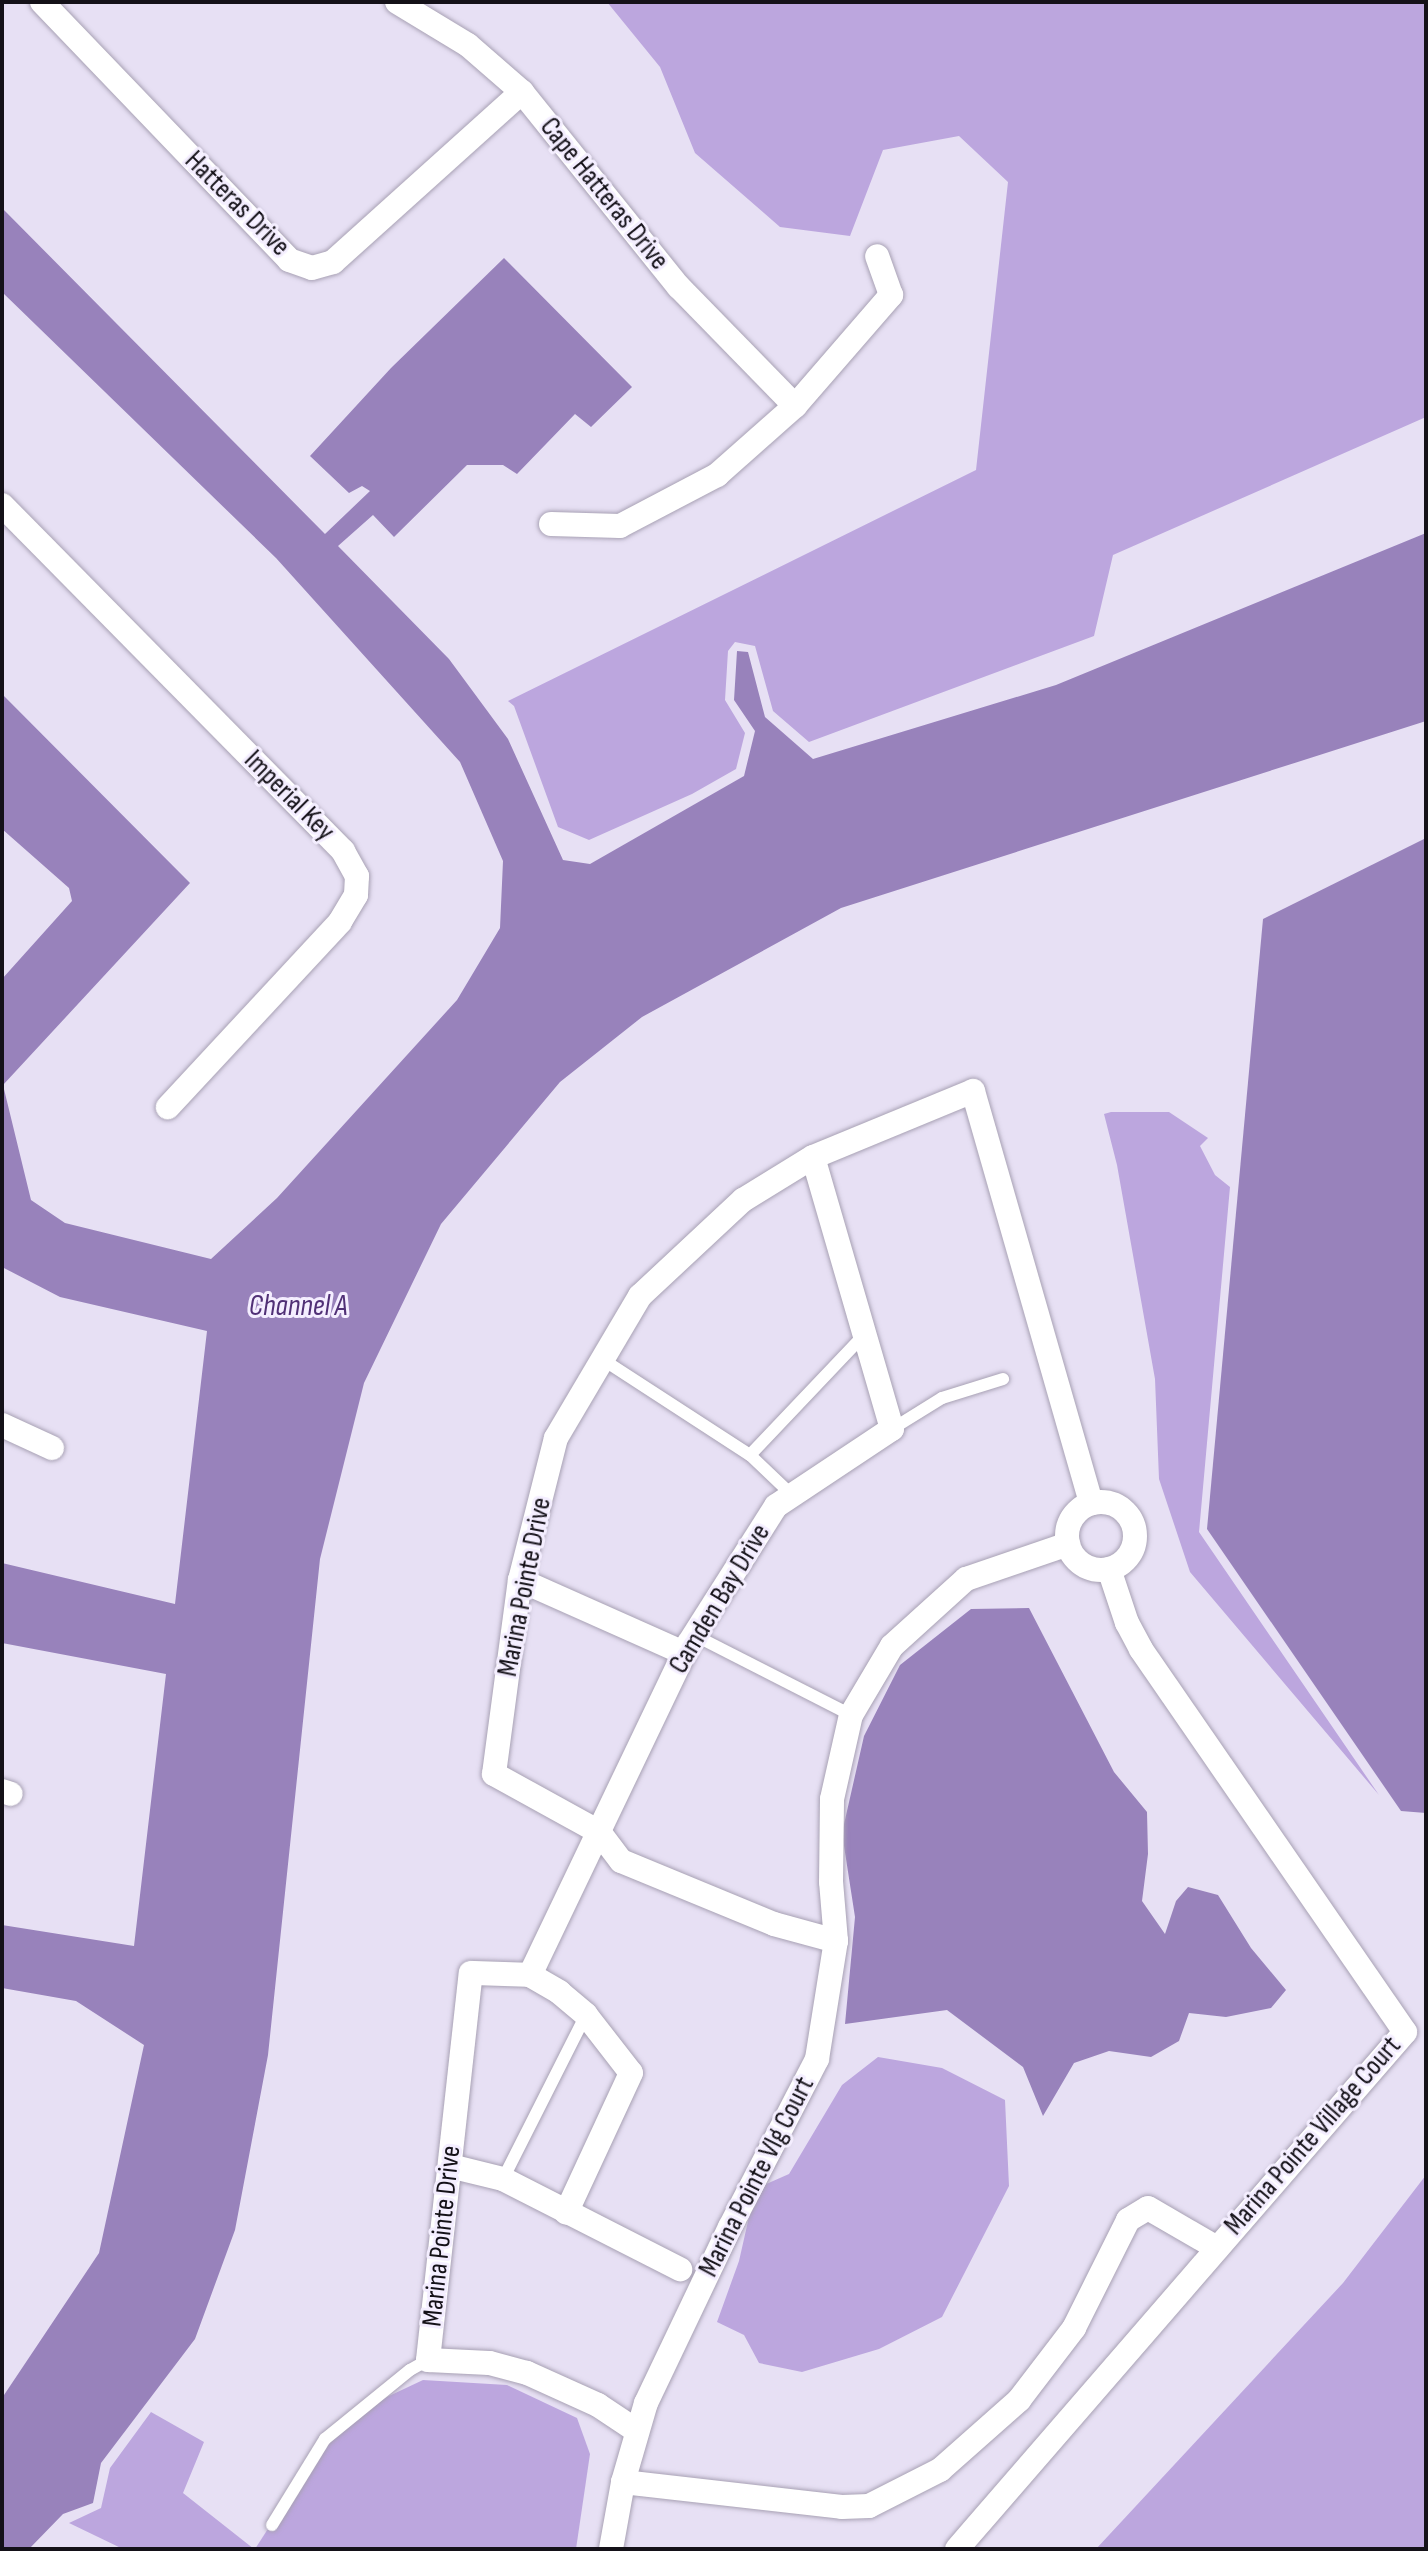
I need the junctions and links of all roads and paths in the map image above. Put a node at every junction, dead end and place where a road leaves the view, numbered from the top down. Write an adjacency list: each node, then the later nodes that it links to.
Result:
1 (42, 2): 3 (street, Hatteras Drive)
2 (397, 2): 3 (street, Cape Hatteras Drive)
3 (522, 92): 5 (street, Cape Hatteras Drive)
4 (877, 256): 5 (street)
5 (795, 406): 7 (street)
6 (2, 505): 8 (street, Imperial Key)
7 (551, 524)
8 (168, 1107)
9 (813, 1157): 10 (street); 11 (street, Marina Pointe Drive); 18 (street, Marina Pointe Drive)
10 (864, 1335): 14 (street); 16 (lane)
11 (602, 1359): 16 (lane); 21 (street, Marina Pointe Drive)
12 (1003, 1379): 14 (lane)
13 (2, 1425): 15 (street)
14 (892, 1429): 17 (street, Camden Bay Drive)
15 (52, 1448)
16 (750, 1455): 17 (lane)
17 (792, 1495): 22 (street, Camden Bay Drive)
18 (1091, 1503): 19 (street); 20 (street)
19 (1068, 1544): 20 (street); 23 (street)
20 (1109, 1569): 31 (street, Marina Pointe Village Court)
21 (520, 1580): 22 (street); 24 (street, Marina Pointe Drive)
22 (689, 1644): 23 (lane); 24 (street, Camden Bay Drive)
23 (851, 1715): 25 (street)
24 (599, 1832): 25 (street); 26 (street)
25 (836, 1941): 34 (street, Marina Pointe Vlg Court)
26 (530, 1975): 27 (street); 28 (street, Marina Pointe Drive)
27 (586, 2015): 29 (lane); 30 (street)
28 (450, 2166): 29 (street); 33 (street, Marina Pointe Drive)
29 (503, 2179): 30 (street)
30 (566, 2213): 32 (street)
31 (1217, 2248): 35 (street); 38 (street, Marina Pointe Village Court)
32 (680, 2269)
33 (428, 2360): 34 (street, Marina Pointe Drive); 36 (lane)
34 (637, 2431): 35 (street)
35 (623, 2482): 37 (street)
36 (272, 2525)
37 (611, 2549)
38 (957, 2549)

